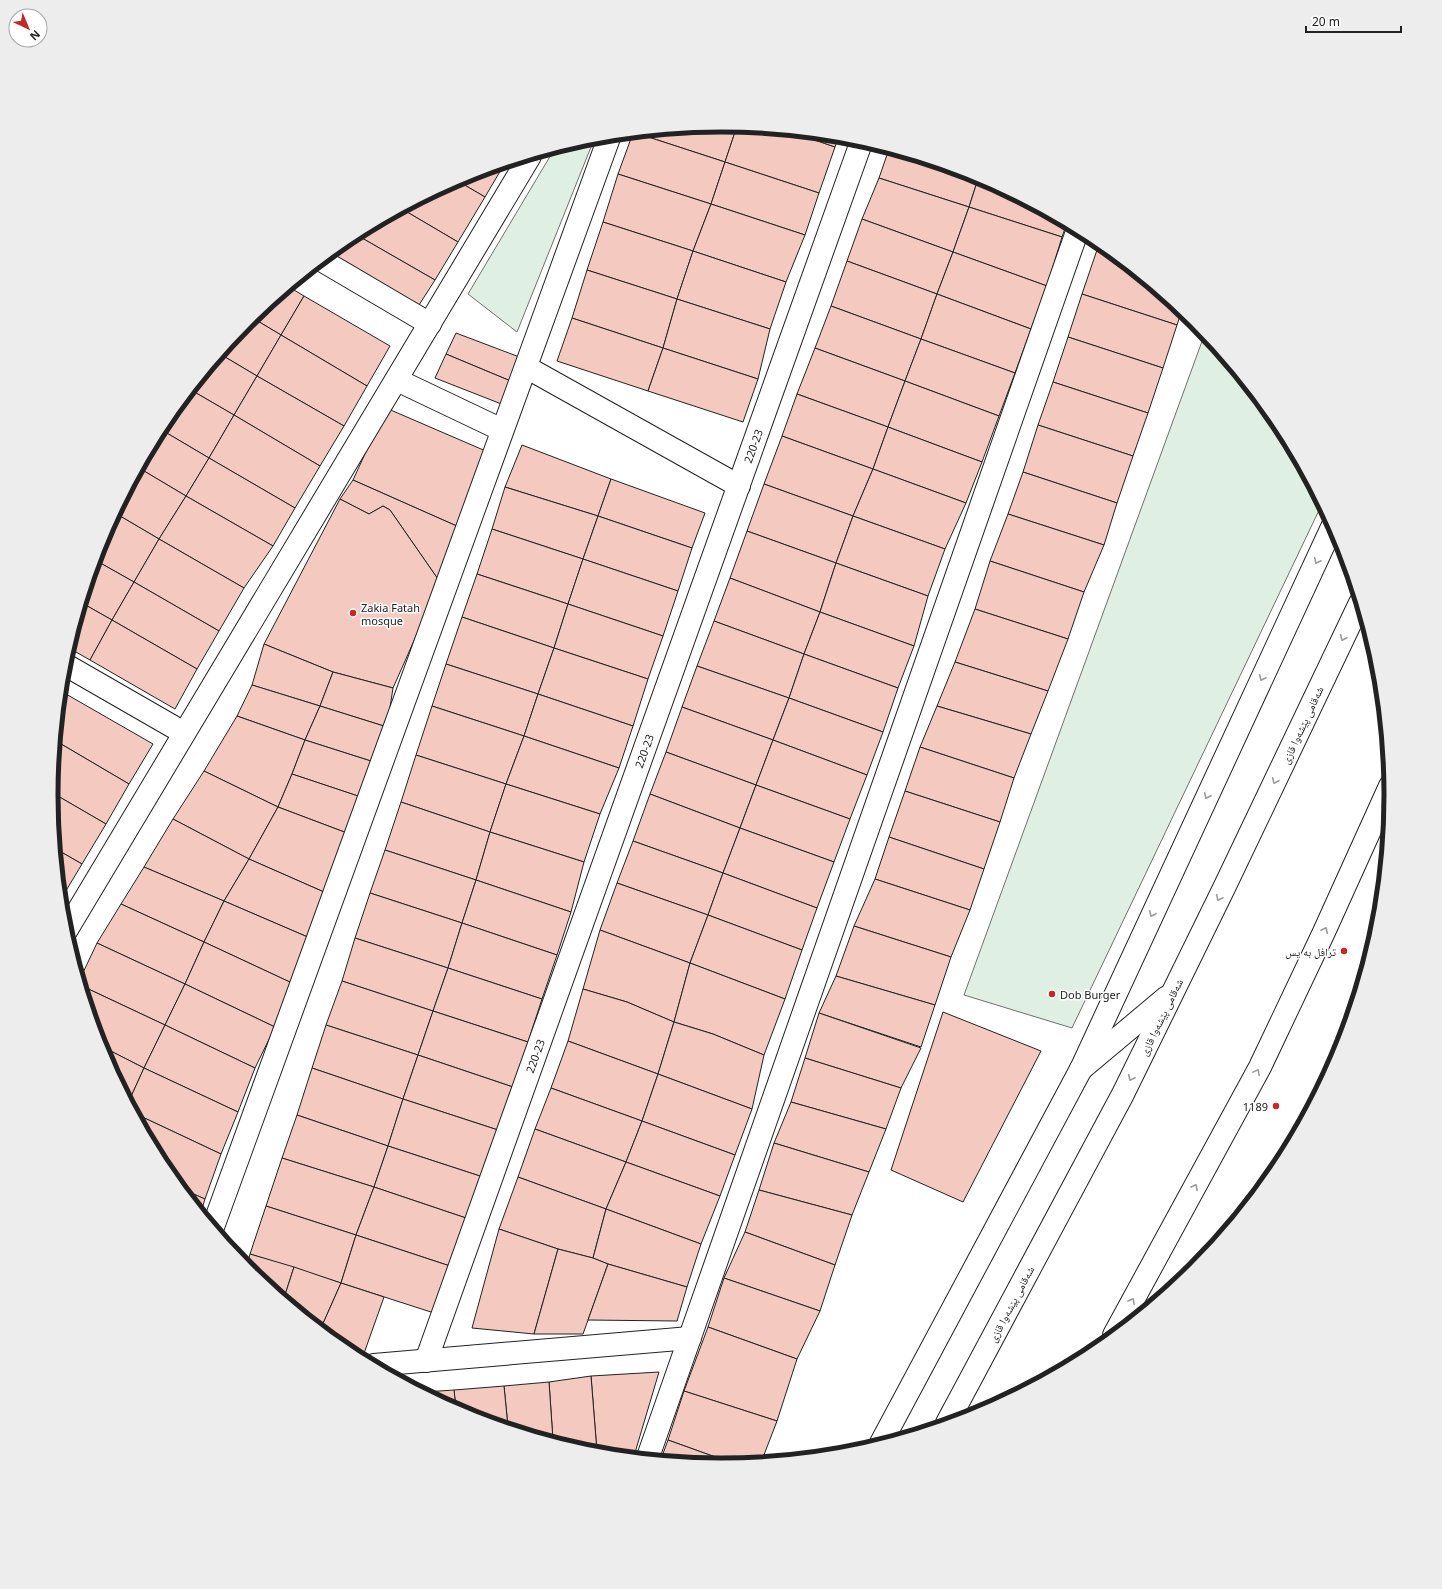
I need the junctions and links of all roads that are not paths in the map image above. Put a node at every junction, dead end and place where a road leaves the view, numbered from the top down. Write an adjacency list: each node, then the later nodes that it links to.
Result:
1 (608, 141): 7 (main road)
2 (860, 146): 10 (main road, 220-23)
3 (527, 161): 6 (main road)
4 (1076, 235): 21 (main road)
5 (326, 263): 6 (main road)
6 (430, 324): 8 (main road)
7 (526, 367): 9 (main road); 10 (main road)
8 (397, 380): 9 (main road); 14 (main road)
9 (502, 430): 19 (main road)
10 (739, 486): 22 (main road, 220-23)
11 (1330, 532): 18 (main road, one-way to 18)
12 (1357, 609): 17 (main road, شەقامی پێشەوا قازی, one-way to 17)
13 (71, 668): 14 (main road)
14 (184, 733): 16 (main road)
15 (1384, 800): 20 (main road, one-way to 15)
16 (71, 923)
17 (1173, 992): 18 (main road); 24 (main road, شەقامی پێشەوا قازی, one-way to 24)
18 (1081, 1069): 25 (main road)
19 (215, 1222)
20 (1120, 1323)
21 (690, 1338): 22 (main road); 26 (main road)
22 (426, 1360): 23 (main road)
23 (382, 1364)
24 (951, 1416)
25 (885, 1437)
26 (649, 1453)

